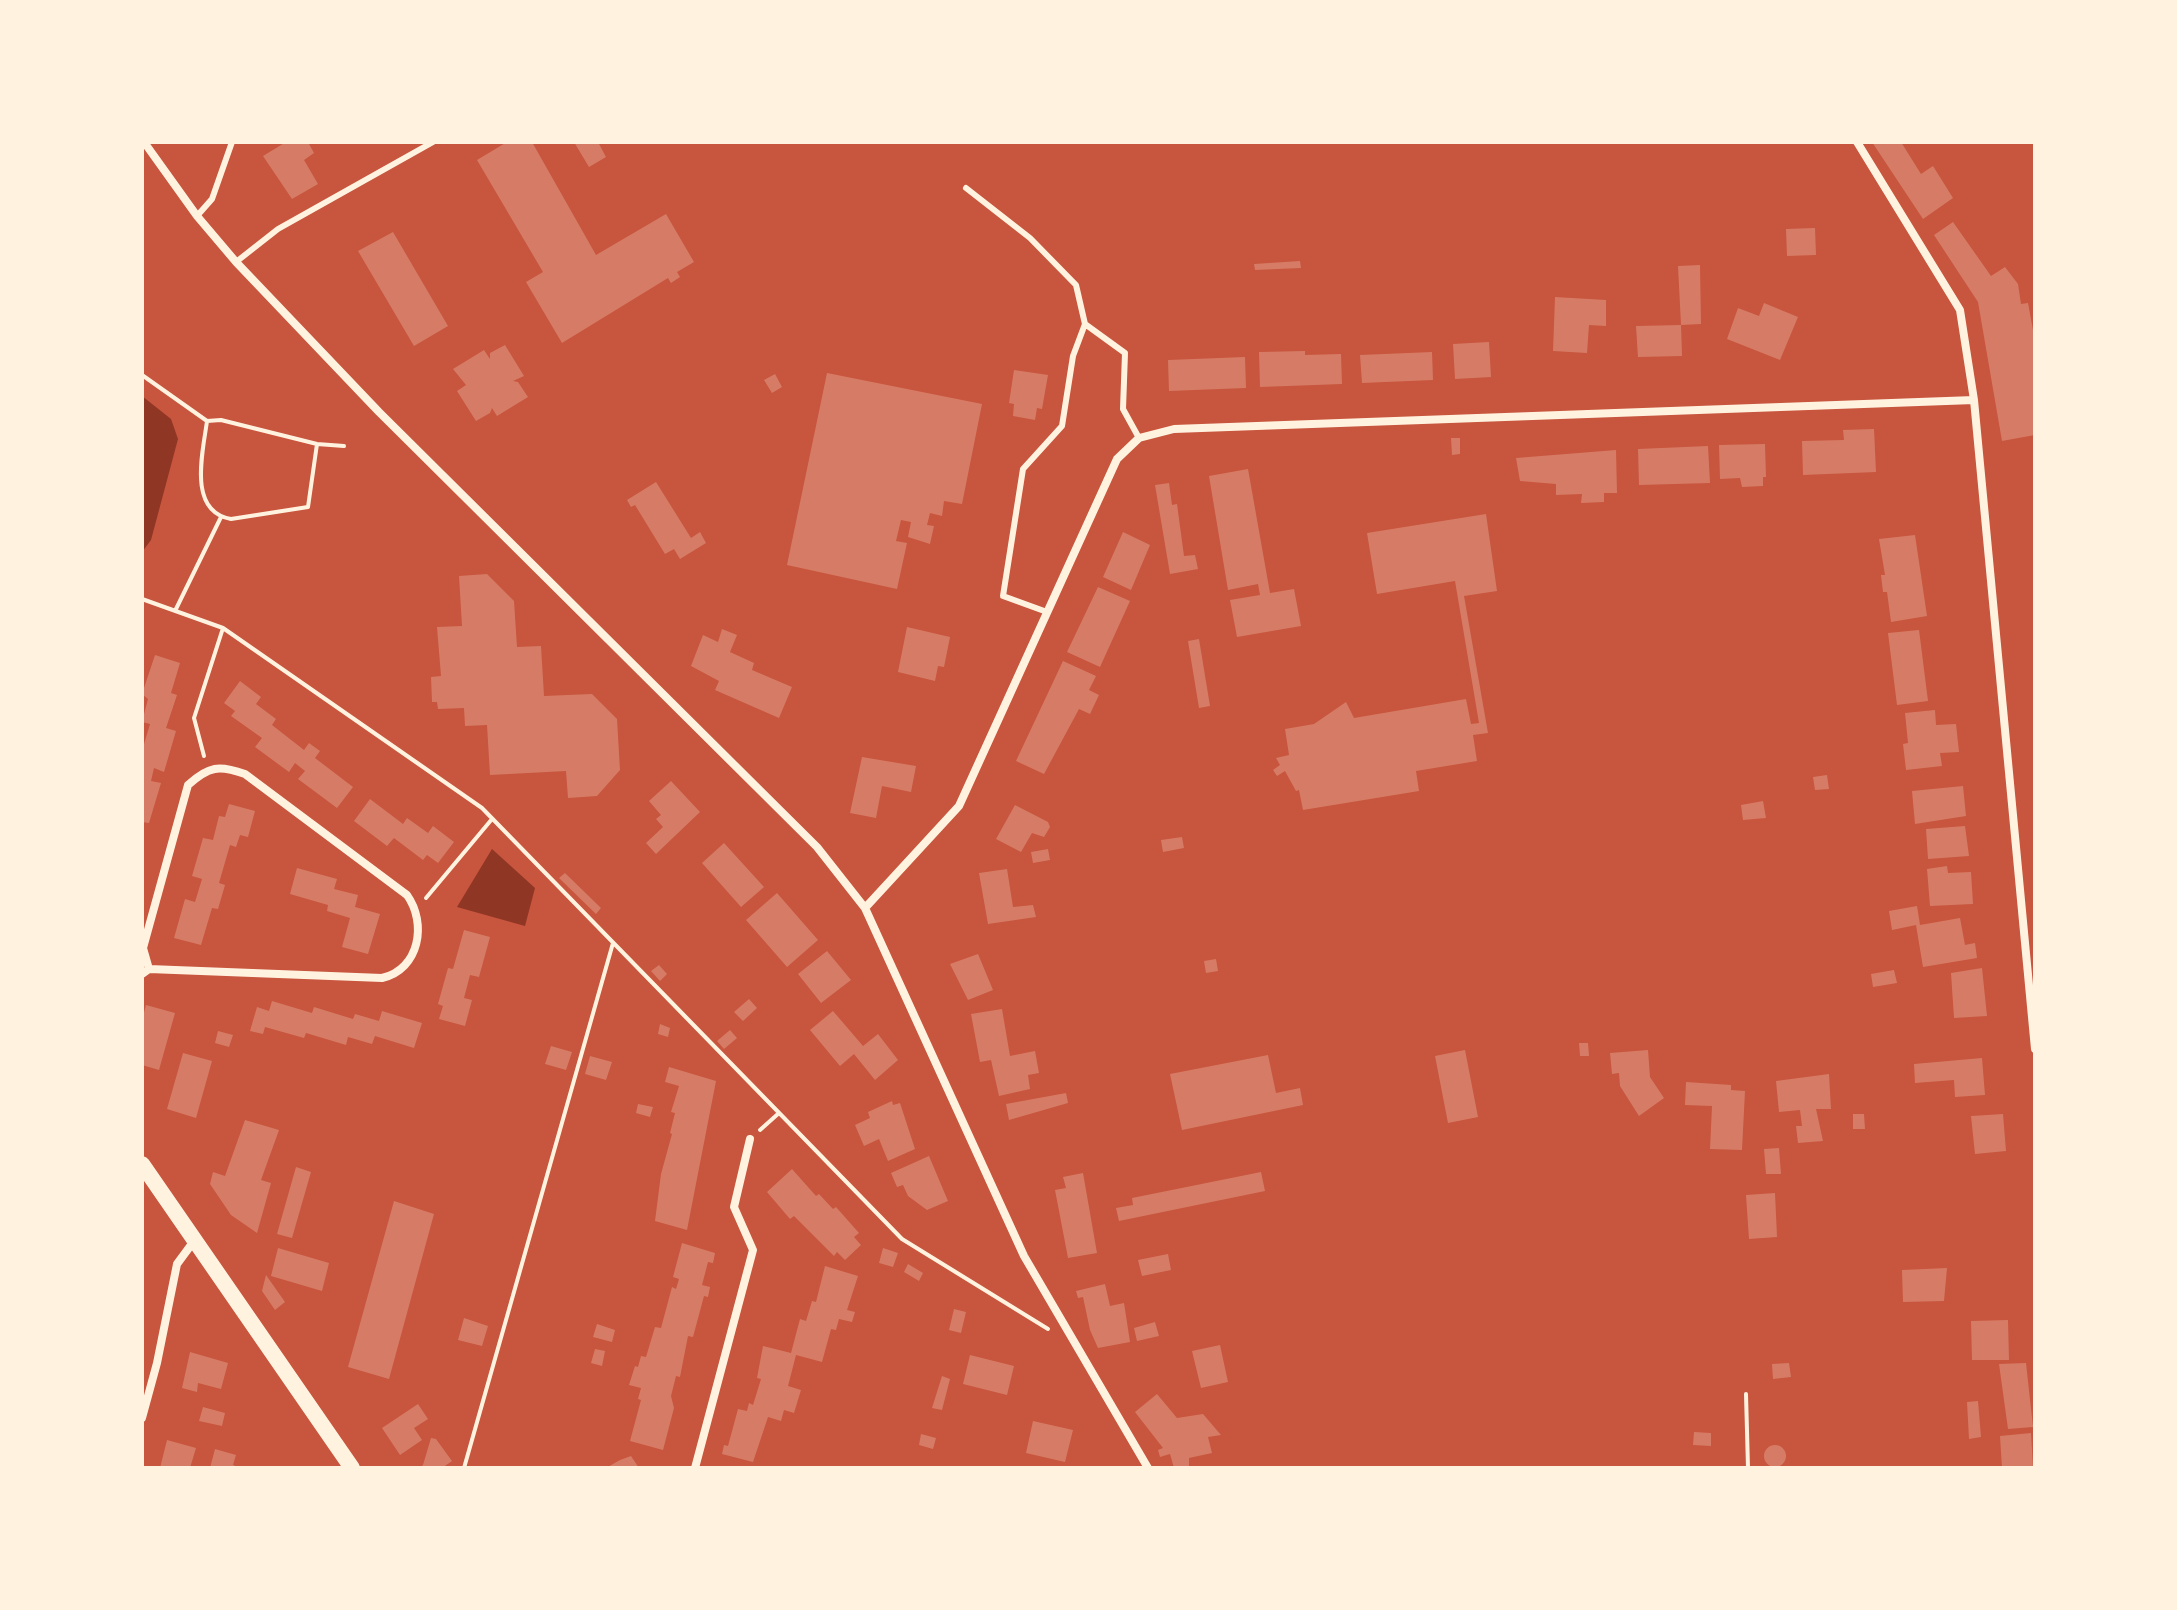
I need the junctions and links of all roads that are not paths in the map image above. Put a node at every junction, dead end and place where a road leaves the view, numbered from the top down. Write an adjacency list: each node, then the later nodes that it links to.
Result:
1 (144, 142): 6 (street)
2 (232, 142): 6 (lane)
3 (433, 142): 7 (lane)
4 (1857, 142): 9 (street)
5 (966, 188): 8 (lane)
6 (197, 216): 7 (street)
7 (236, 262): 12 (street)
8 (1085, 324): 10 (lane); 11 (lane)
9 (1974, 400): 10 (street); 14 (street)
10 (1139, 438): 11 (street)
11 (1047, 612): 12 (street)
12 (865, 908): 21 (street)
13 (146, 972): 13 (street)
14 (2035, 1049)
15 (750, 1139): 20 (street)
16 (142, 1164): 17 (main road)
17 (194, 1241): 18 (street); 19 (main road)
18 (142, 1418)
19 (352, 1468)
20 (695, 1468)
21 (1148, 1468)

